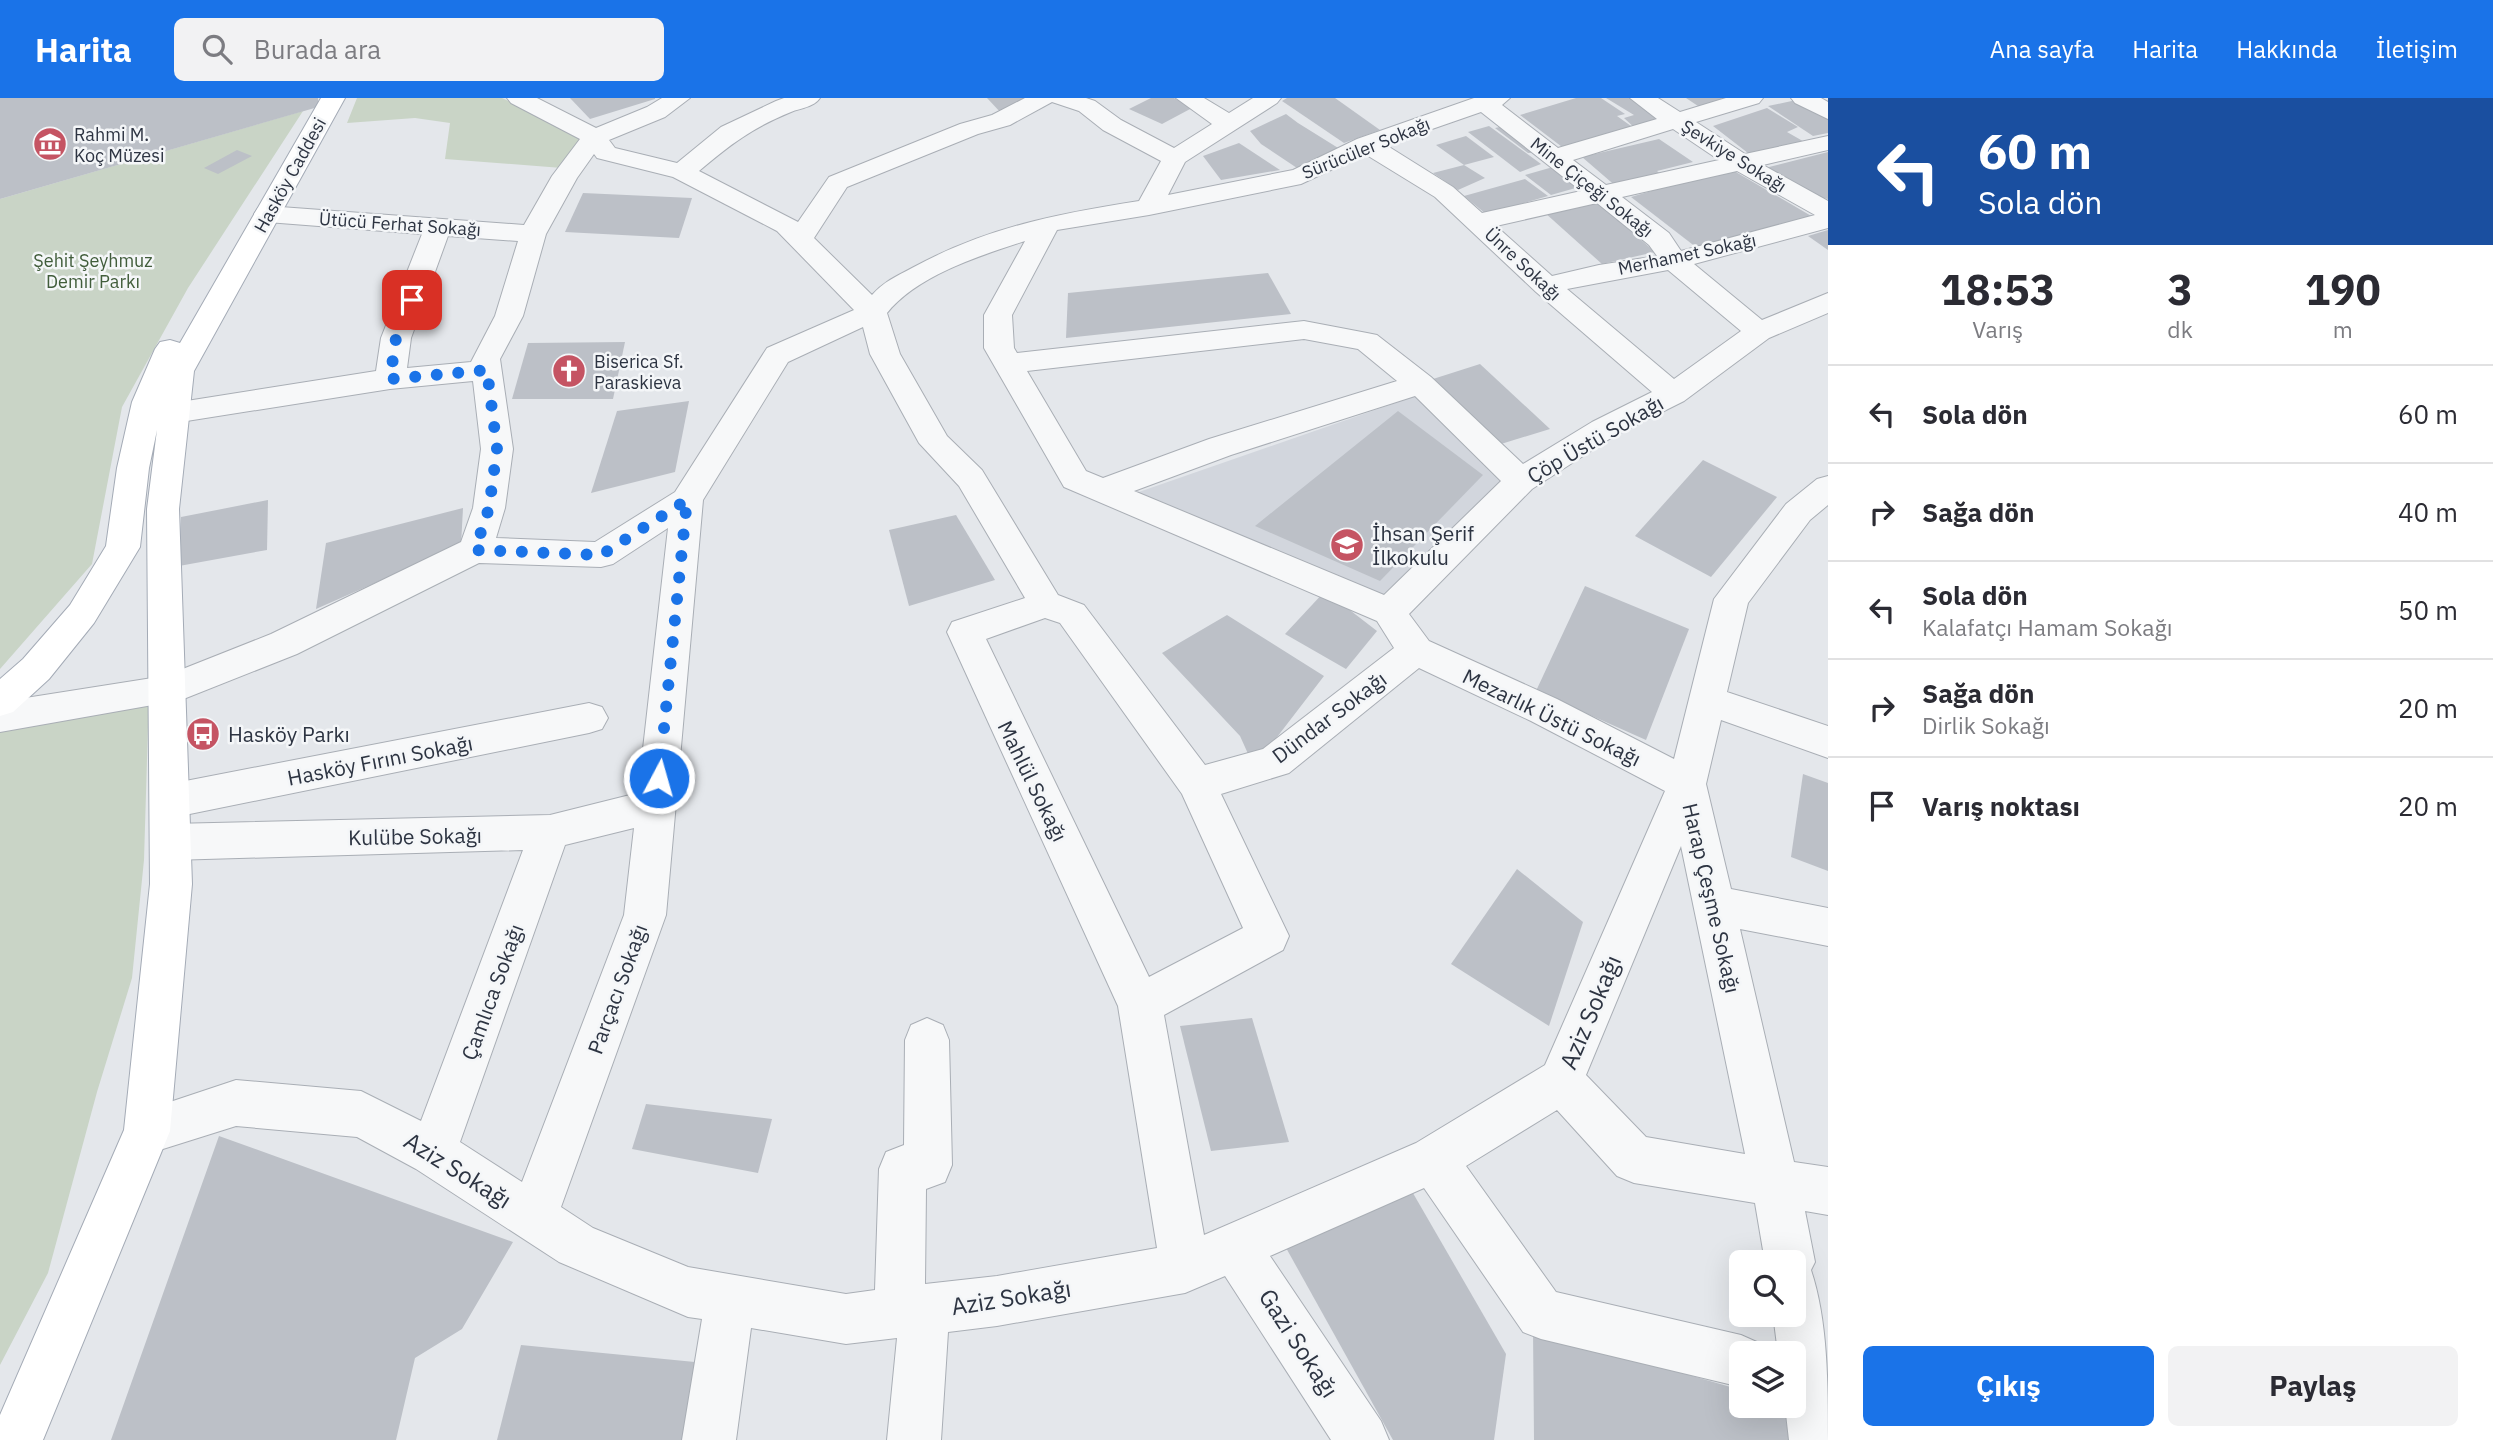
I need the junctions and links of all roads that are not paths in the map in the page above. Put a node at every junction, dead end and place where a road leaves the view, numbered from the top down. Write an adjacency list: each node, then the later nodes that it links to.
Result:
1 (333, 98): 26 (main road, Hasköy Caddesi)
2 (519, 98): 16 (street)
3 (678, 98): 16 (street)
4 (808, 98): 22 (street)
5 (1043, 98): 32 (street)
6 (1061, 98): 20 (street)
7 (1188, 98): 15 (street)
8 (1269, 98): 15 (street)
9 (1642, 98): 14 (street, Şevkiye Sokağı)
10 (1751, 98): 14 (street)
11 (1803, 98): 13 (street)
12 (1491, 100): 18 (street, Sürücüler Sokağı); 19 (street, Mine Çiçeği Sokağı)
13 (1828, 112)
14 (1678, 122): 19 (street); 21 (street, Şevkiye Sokağı)
15 (1228, 124): 20 (street)
16 (595, 137): 22 (street); 31 (street)
17 (1828, 143): 21 (street)
18 (1366, 144): 24 (street, Sürücüler Sokağı); 28 (street, Ünre Sokağı)
19 (1556, 157): 23 (street, Mine Çiçeği Sokağı)
20 (1175, 158): 24 (street)
21 (1741, 163): 23 (street); 25 (street, Şevkiye Sokağı)
22 (682, 172): 32 (street)
23 (1605, 195): 28 (street); 34 (street, Mine Çiçeği Sokağı)
24 (1149, 207): 29 (street, Sürücüler Sokağı)
25 (1828, 212)
26 (267, 214): 30 (street, Ütücü Ferhat Sokağı); 33 (main road, Hasköy Caddesi)
27 (1828, 220): 34 (street, Merhamet Sokağı)
28 (1478, 222): 35 (street, Ünre Sokağı)
29 (1047, 223): 37 (street, Sürücüler Sokağı); 39 (street)
30 (438, 226): 31 (street, Ütücü Ferhat Sokağı); 41 (street)
31 (533, 234): 40 (street)
32 (800, 239): 37 (street)
33 (247, 251): 44 (main road); 55 (main road)
34 (1675, 261): 35 (street, Merhamet Sokağı); 38 (street, Mine Çiçeği Sokağı)
35 (1546, 286): 43 (street, Ünre Sokağı)
36 (1828, 302): 38 (street, Çöp Üstü Sokağı)
37 (873, 312): 48 (street); 50 (street)
38 (1759, 332): 43 (street, Çöp Üstü Sokağı)
39 (1008, 363): 42 (street); 47 (street)
40 (487, 370): 41 (street); 49 (street)
41 (390, 379): 44 (street)
42 (1420, 384): 45 (street); 47 (street)
43 (1673, 394): 45 (street, Çöp Üstü Sokağı)
44 (174, 413): 53 (main road)
45 (1521, 481): 51 (street, Çöp Üstü Sokağı)
46 (1828, 487): 54 (street, Harap Çeşme Sokağı)
47 (1103, 490): 51 (street)
48 (687, 500): 49 (street); 62 (street, Parçacı Sokağı)
49 (475, 550): 53 (street)
50 (1046, 604): 59 (street); 67 (street, Mahlül Sokağı)
51 (1389, 612): 52 (street)
52 (1416, 651): 59 (street, Dündar Sokağı); 60 (street, Mezarlık Üstü Sokağı)
53 (168, 690): 56 (street); 61 (main road)
54 (1707, 700): 58 (street); 60 (street, Harap Çeşme Sokağı)
55 (0, 701)
56 (0, 717)
57 (589, 718): 61 (street, Hasköy Fırını Sokağı)
58 (1828, 742)
59 (1197, 784): 67 (street)
60 (1687, 784): 65 (street, Harap Çeşme Sokağı); 69 (street, Aziz Sokağı)
61 (170, 801): 64 (main road)
62 (656, 805): 63 (street, Kulübe Sokağı); 75 (street, Parçacı Sokağı)
63 (550, 832): 64 (street, Kulübe Sokağı); 71 (street, Çamlıca Sokağı)
64 (171, 842): 70 (main road)
65 (1714, 905): 66 (street); 73 (street, Harap Çeşme Sokağı)
66 (1828, 927)
67 (1140, 1005): 78 (street)
68 (927, 1040): 80 (street)
69 (1561, 1081): 72 (street, Aziz Sokağı); 73 (street)
70 (146, 1131): 71 (street, Aziz Sokağı); 83 (main road)
71 (433, 1152): 75 (street, Aziz Sokağı)
72 (1433, 1160): 76 (street, Aziz Sokağı); 81 (street)
73 (1774, 1181): 74 (street); 77 (street, Harap Çeşme Sokağı)
74 (1828, 1191)
75 (533, 1218): 79 (street, Aziz Sokağı)
76 (1235, 1247): 78 (street, Aziz Sokağı); 86 (street, Gazi Sokağı)
77 (1788, 1250)
78 (1185, 1268): 80 (street, Aziz Sokağı)
79 (730, 1300): 80 (street, Aziz Sokağı); 84 (street)
80 (913, 1311): 85 (street)
81 (1729, 1358)
82 (1806, 1399): 87 (street)
83 (16, 1440)
84 (709, 1440)
85 (914, 1440)
86 (1362, 1440)
87 (1816, 1440)

